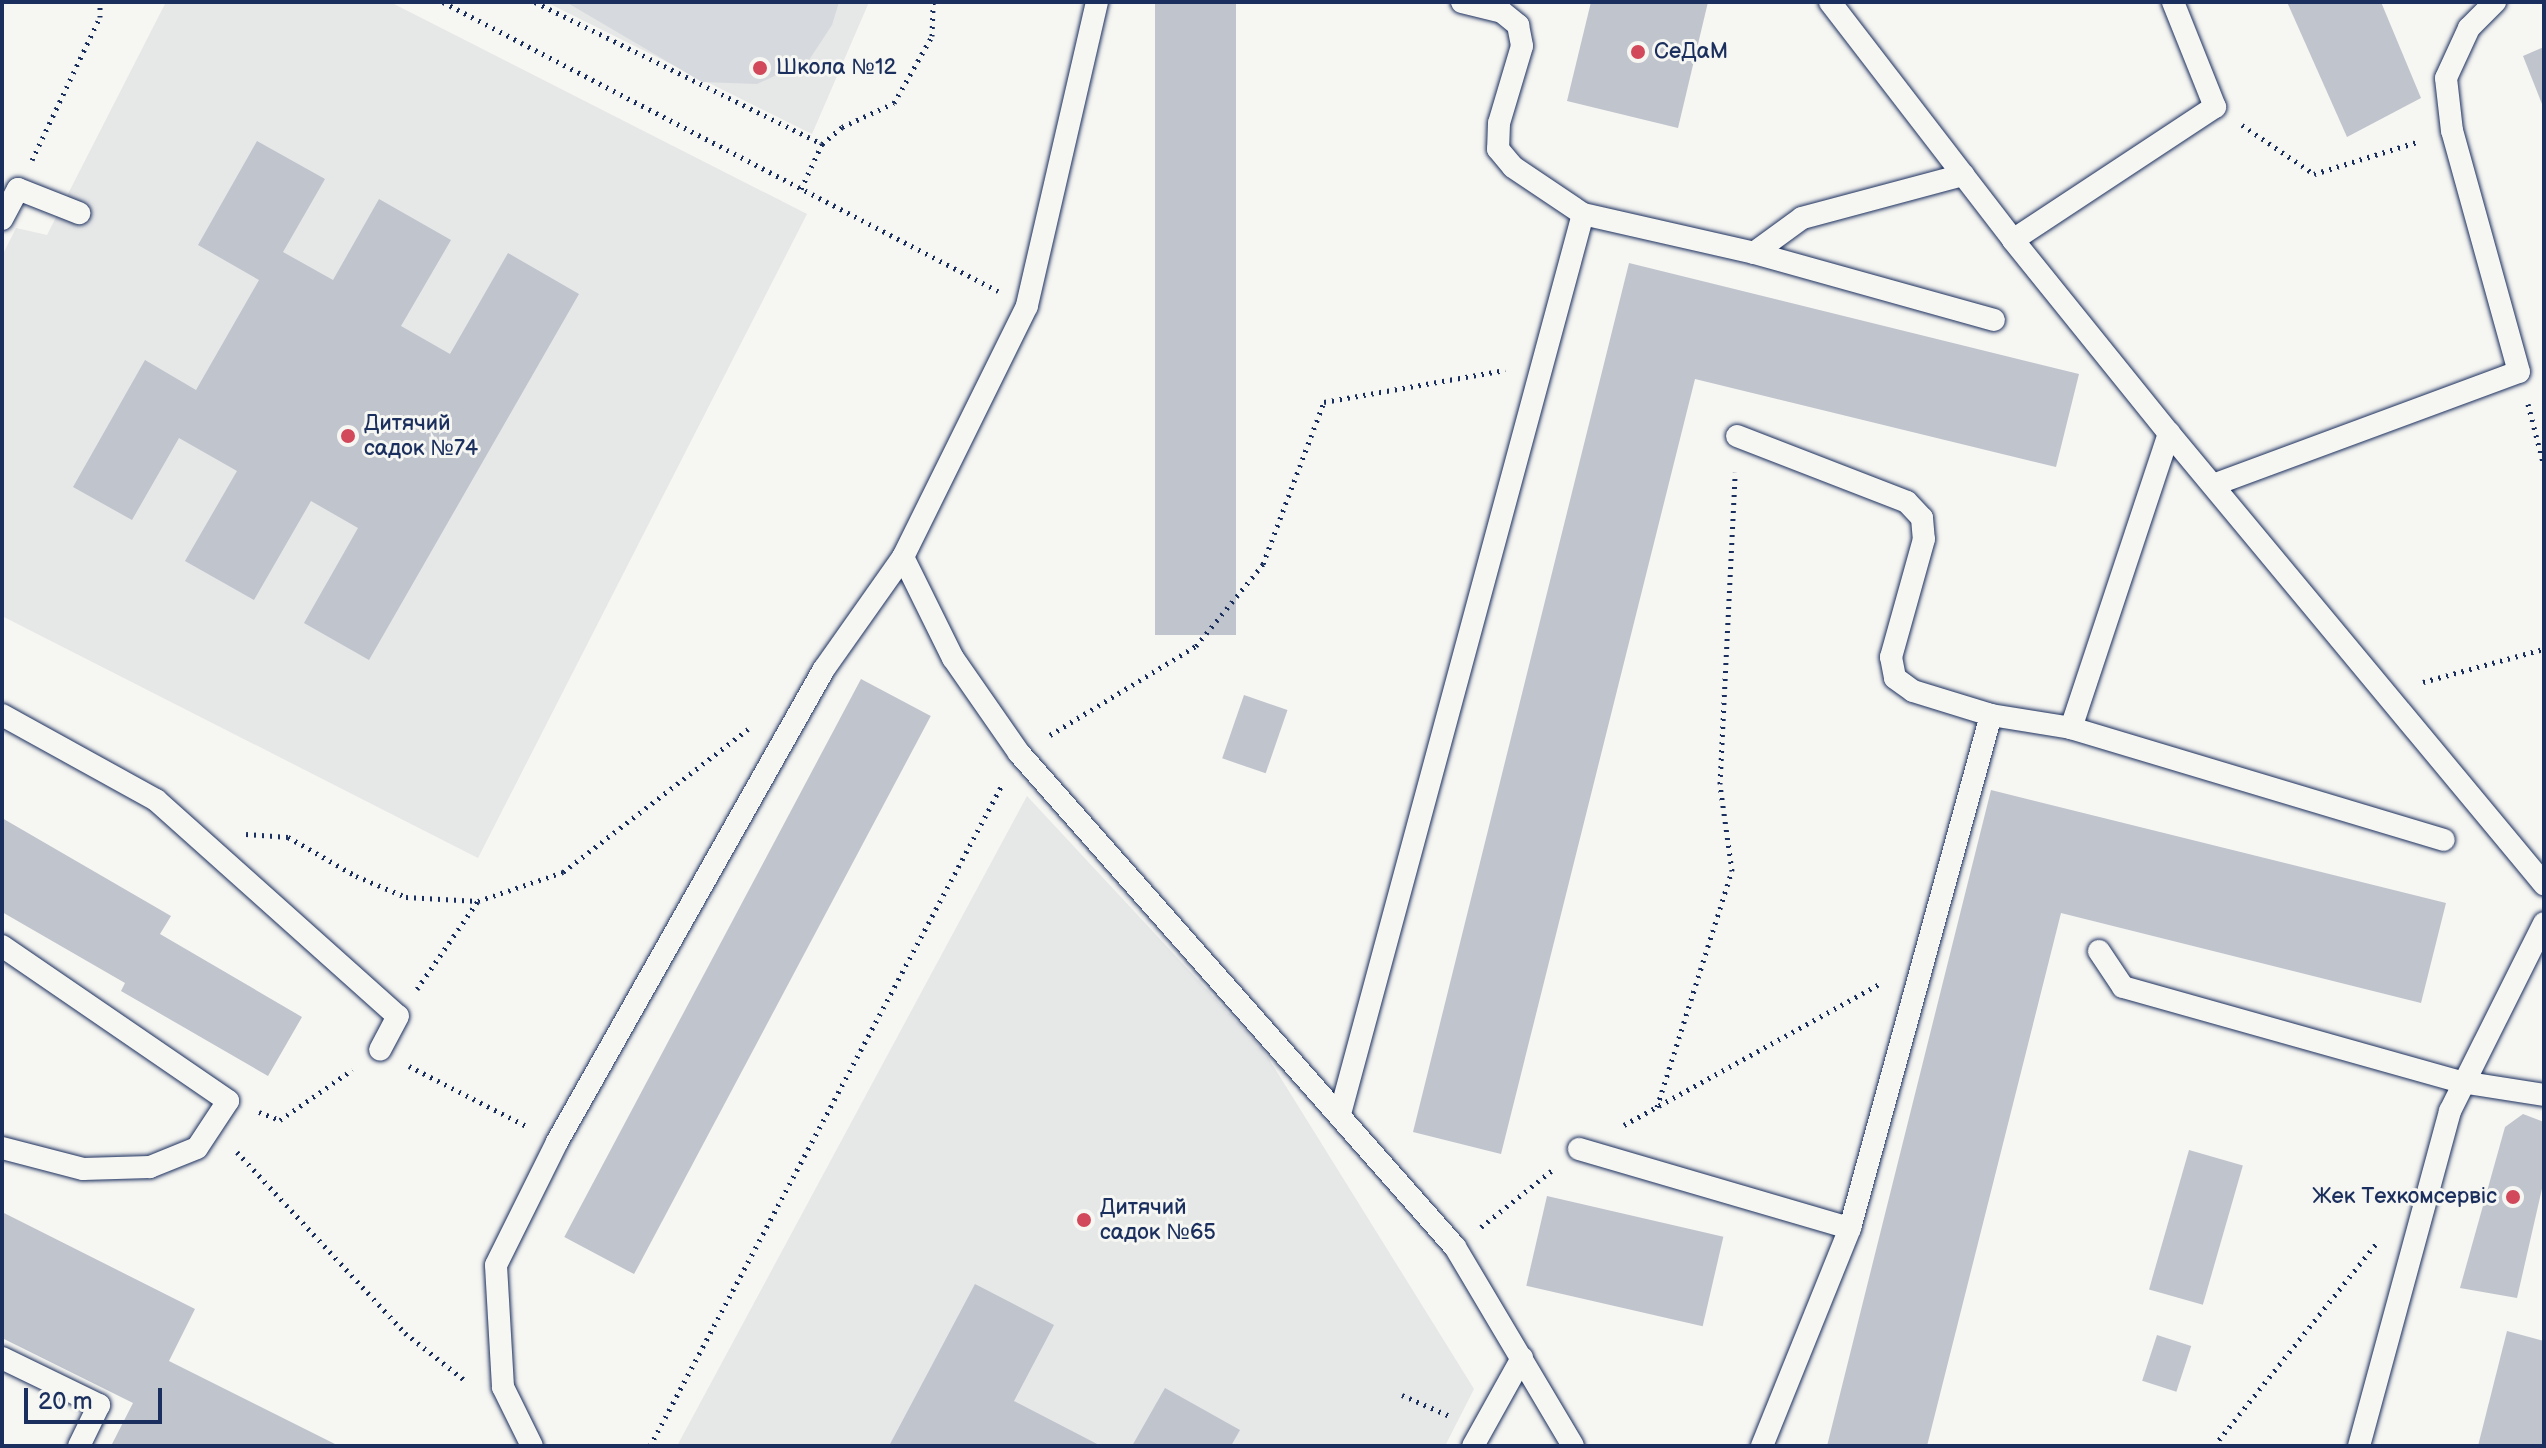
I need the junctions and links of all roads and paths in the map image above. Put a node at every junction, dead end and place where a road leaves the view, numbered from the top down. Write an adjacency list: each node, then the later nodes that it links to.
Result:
1 (100, 2): 14 (path)
2 (443, 2): 15 (path)
3 (535, 2): 12 (path)
4 (933, 2): 12 (path)
5 (1097, 2): 21 (lane)
6 (1462, 2): 17 (lane)
7 (1830, 2): 13 (lane)
8 (2173, 2): 10 (lane)
9 (2495, 2): 11 (lane)
10 (2215, 107): 11 (path); 19 (lane)
11 (2452, 131): 24 (lane)
12 (822, 144): 15 (path)
13 (1963, 175): 19 (lane); 20 (lane)
14 (18, 189): 16 (lane); 18 (lane)
15 (801, 189): 21 (path)
16 (79, 213)
17 (1583, 214): 20 (lane); 23 (lane)
18 (2, 219)
19 (2013, 240): 25 (lane)
20 (1754, 253): 22 (lane)
21 (1027, 306): 29 (lane)
22 (1994, 320)
23 (1543, 363): 36 (path); 51 (lane)
24 (2519, 372): 27 (path); 28 (lane)
25 (2169, 433): 28 (lane); 35 (lane)
26 (1737, 436): 33 (lane); 50 (path)
27 (2544, 466)
28 (2213, 485): 39 (lane)
29 (903, 557): 36 (lane); 53 (lane)
30 (2544, 649): 31 (path)
31 (2423, 682)
32 (2, 715): 37 (lane)
33 (1991, 715): 35 (lane); 44 (lane)
34 (753, 725): 40 (path)
35 (2071, 728): 38 (lane)
36 (1019, 753): 51 (lane); 66 (path)
37 (189, 830): 40 (path); 45 (lane)
38 (2444, 840)
39 (2544, 884)
40 (478, 901): 45 (path)
41 (2544, 923): 47 (lane)
42 (2, 946): 49 (lane)
43 (2099, 951): 47 (lane)
44 (1924, 960): 50 (path); 56 (lane)
45 (398, 1016): 46 (lane)
46 (380, 1051): 49 (path); 53 (path)
47 (2462, 1082): 48 (lane); 70 (lane)
48 (2544, 1095)
49 (228, 1101): 52 (lane)
50 (1657, 1107): 55 (path)
51 (1340, 1114): 58 (lane)
52 (212, 1124): 54 (lane); 61 (path)
53 (557, 1142): 65 (lane)
54 (2, 1148)
55 (1579, 1149): 56 (lane); 58 (path)
56 (1850, 1228): 68 (lane)
57 (2382, 1236): 69 (path)
58 (1455, 1247): 60 (lane)
59 (2, 1358): 64 (lane)
60 (1522, 1358): 63 (lane); 67 (lane)
61 (475, 1388)
62 (1402, 1395): 63 (path)
63 (1477, 1438)
64 (79, 1446)
65 (532, 1446)
66 (650, 1446)
67 (1573, 1446)
68 (1762, 1446)
69 (2214, 1446)
70 (2359, 1446)

